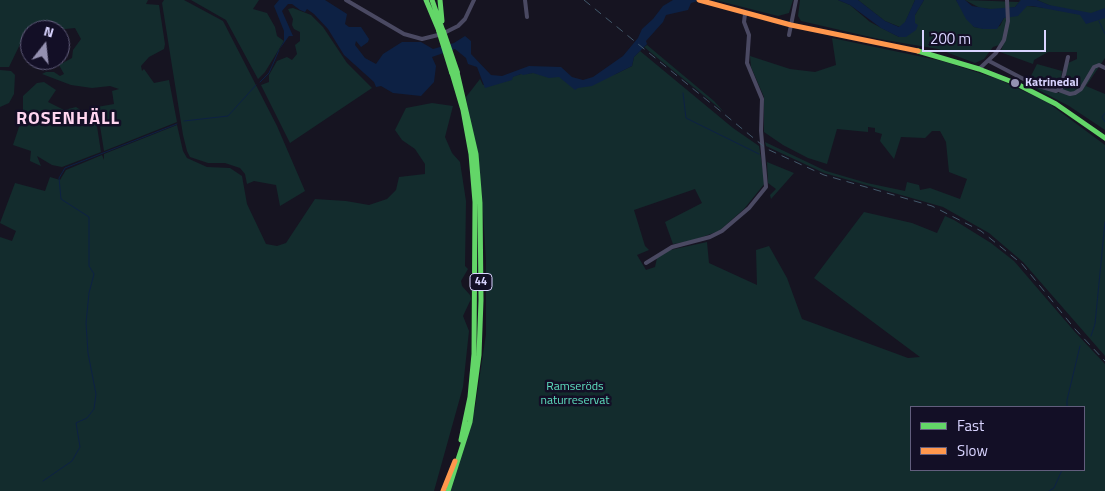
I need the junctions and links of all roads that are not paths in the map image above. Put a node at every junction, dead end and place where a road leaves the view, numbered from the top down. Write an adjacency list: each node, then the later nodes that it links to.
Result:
1 (346, 0): 5 (street)
2 (426, 0): 13 (main road, 44)
3 (432, 0): 13 (main road, 44)
4 (440, 0): 13 (main road)
5 (474, 0)
6 (525, 0): 11 (street)
7 (699, 0): 10 (main road)
8 (796, 0): 12 (street)
9 (1007, 1): 16 (street)
10 (745, 14): 12 (main road); 22 (street)
11 (527, 17)
12 (791, 25): 14 (street); 18 (main road)
13 (441, 31): 19 (main road, 44, bridge)
14 (789, 35)
15 (1068, 57): 20 (street)
16 (989, 61): 18 (street); 20 (street)
17 (1105, 68): 20 (street)
18 (979, 69): 21 (main road)
19 (455, 73): 23 (main road, 44); 24 (main road, 44)
20 (1059, 90)
21 (1105, 138)
22 (646, 264)
23 (443, 491)
24 (448, 491)

